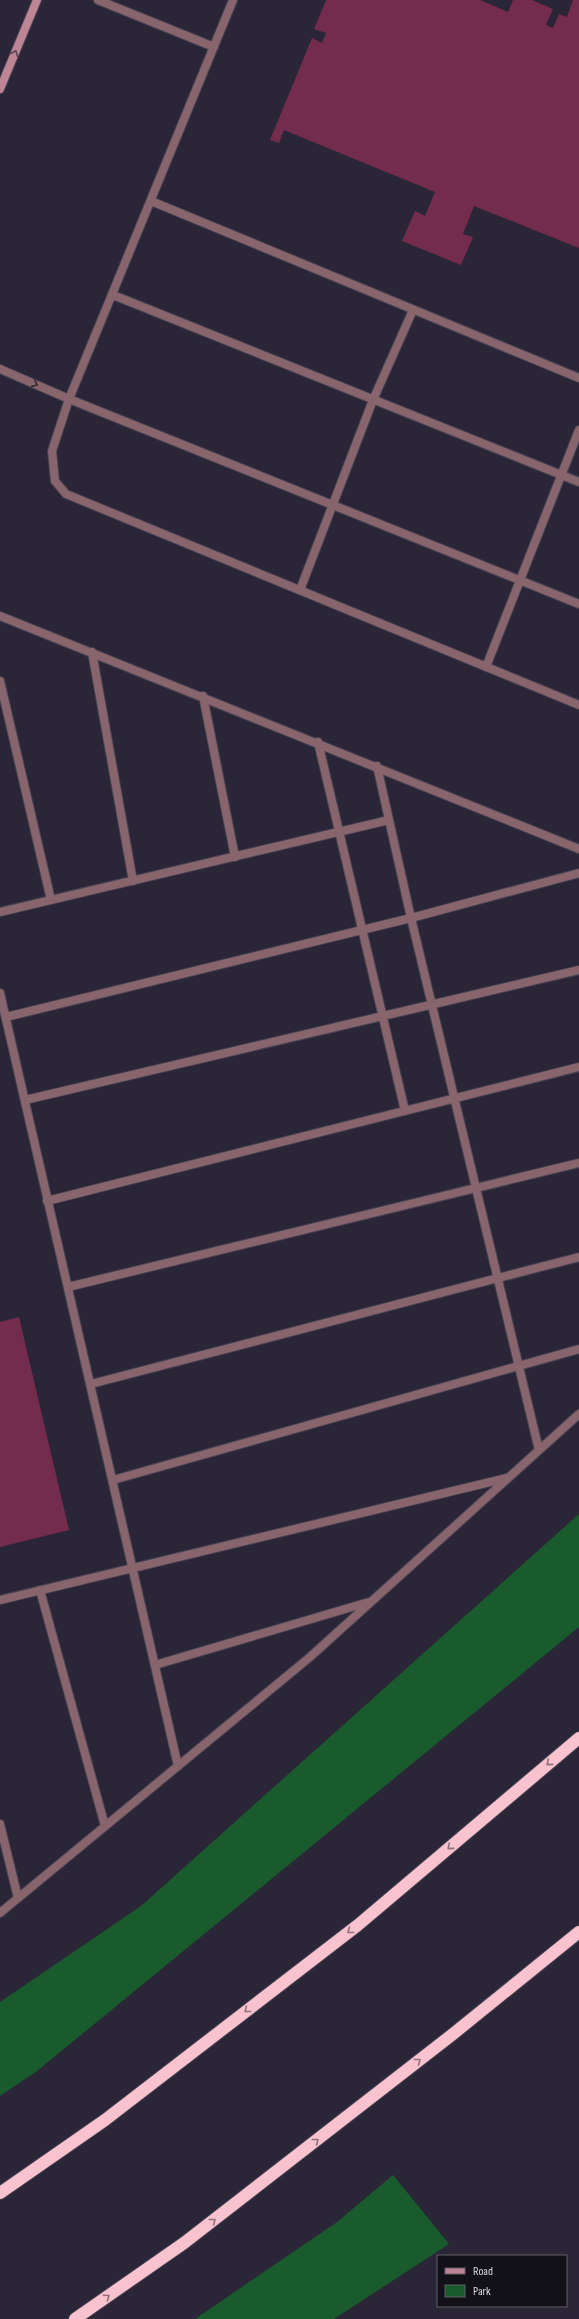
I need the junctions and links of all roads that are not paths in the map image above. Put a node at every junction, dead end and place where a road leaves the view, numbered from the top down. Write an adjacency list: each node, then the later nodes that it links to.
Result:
1 (37, 0): 5 (main road, one-way to 1)
2 (98, 0): 4 (lane)
3 (233, 0): 4 (lane)
4 (214, 47): 6 (lane)
5 (0, 89)
6 (151, 201): 7 (lane); 8 (lane)
7 (113, 294): 11 (lane); 12 (lane)
8 (413, 310): 10 (lane); 12 (lane)
9 (0, 369): 11 (lane, one-way to 11)
10 (579, 378)
11 (69, 400): 16 (lane); 18 (lane)
12 (374, 400): 14 (lane); 16 (lane)
13 (579, 430): 14 (lane)
14 (561, 475): 15 (lane); 17 (lane)
15 (579, 482)
16 (332, 505): 17 (lane); 18 (lane)
17 (519, 580): 19 (lane); 22 (lane)
18 (300, 590): 22 (lane)
19 (579, 604)
20 (0, 616): 21 (lane)
21 (92, 652): 24 (lane); 33 (lane)
22 (486, 666): 25 (lane)
23 (0, 681): 34 (lane)
24 (203, 696): 26 (lane); 31 (lane)
25 (579, 705)
26 (318, 742): 27 (lane); 29 (lane)
27 (377, 766): 28 (lane); 30 (lane)
28 (389, 820): 29 (lane); 36 (lane)
29 (339, 832): 31 (lane); 37 (lane)
30 (579, 849)
31 (235, 857): 33 (lane)
32 (579, 873): 36 (lane)
33 (133, 880): 34 (lane)
34 (51, 900): 35 (lane)
35 (0, 912)
36 (411, 918): 37 (lane); 40 (lane)
37 (362, 930): 41 (lane); 42 (lane)
38 (579, 970): 40 (lane)
39 (0, 993): 42 (lane)
40 (432, 1005): 41 (lane); 44 (lane)
41 (382, 1016): 45 (lane); 46 (lane)
42 (6, 1017): 45 (lane)
43 (579, 1067): 44 (lane)
44 (454, 1098): 46 (lane); 48 (lane)
45 (25, 1100): 49 (lane)
46 (404, 1111): 49 (lane)
47 (579, 1163): 48 (lane)
48 (476, 1188): 51 (lane); 52 (lane)
49 (47, 1201): 52 (lane)
50 (579, 1257): 51 (lane)
51 (497, 1278): 54 (lane); 55 (lane)
52 (68, 1287): 55 (lane)
53 (579, 1349): 54 (lane)
54 (518, 1366): 57 (lane); 59 (lane)
55 (92, 1384): 59 (lane)
56 (579, 1414): 57 (lane)
57 (539, 1450): 58 (lane)
58 (508, 1478): 60 (lane); 63 (lane)
59 (113, 1480): 60 (lane)
60 (132, 1566): 61 (lane); 64 (lane)
61 (40, 1590): 62 (lane); 68 (lane)
62 (0, 1600)
63 (371, 1602): 64 (lane); 66 (lane)
64 (155, 1665): 66 (lane)
65 (579, 1738): 72 (highway, one-way to 72)
66 (178, 1766): 68 (lane)
67 (0, 1824): 69 (lane)
68 (105, 1826): 69 (lane)
69 (18, 1898): 70 (lane)
70 (0, 1913)
71 (579, 1932): 73 (highway, one-way to 71)
72 (0, 2193)
73 (75, 2319)

